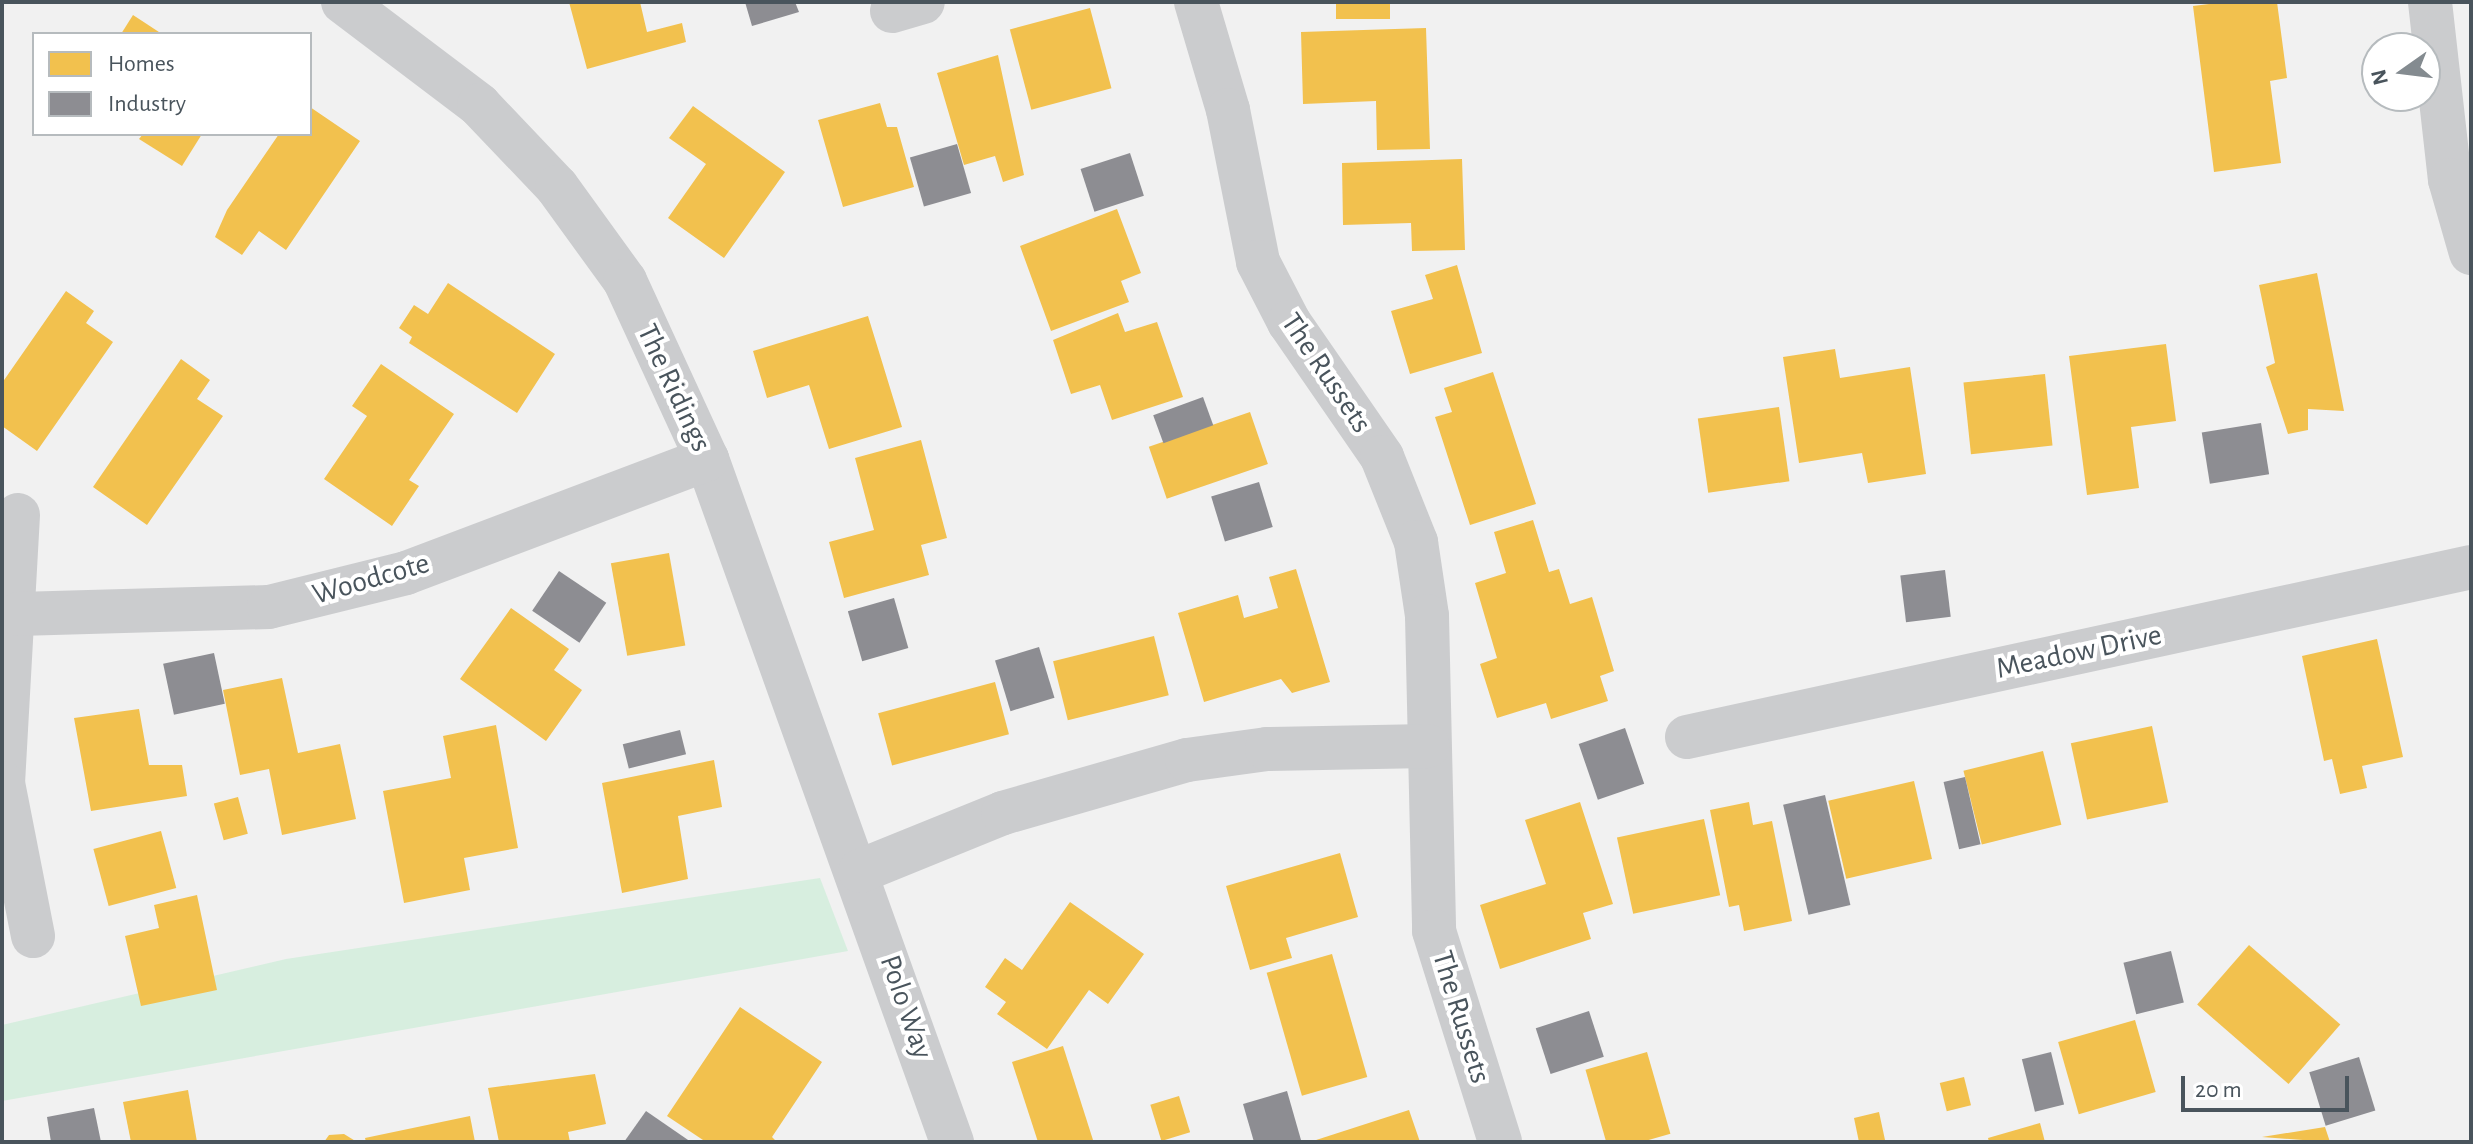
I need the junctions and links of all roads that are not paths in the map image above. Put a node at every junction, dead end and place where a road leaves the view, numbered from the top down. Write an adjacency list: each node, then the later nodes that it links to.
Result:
1 (343, 2): 4 (street, The Ridings)
2 (1196, 2): 11 (street, The Russets)
3 (2430, 2): 5 (street)
4 (391, 14): 6 (street, The Ridings)
5 (2471, 253)
6 (707, 459): 9 (street, Woodcote); 13 (street, The Ridings)
7 (18, 515): 9 (street)
8 (2471, 567): 10 (street, Meadow Drive)
9 (18, 614): 12 (street)
10 (1687, 737)
11 (1428, 746): 13 (street); 16 (street, The Russets)
12 (9, 865): 14 (street)
13 (860, 871): 15 (street, Polo Way)
14 (33, 936)
15 (952, 1142)
16 (1500, 1142)

